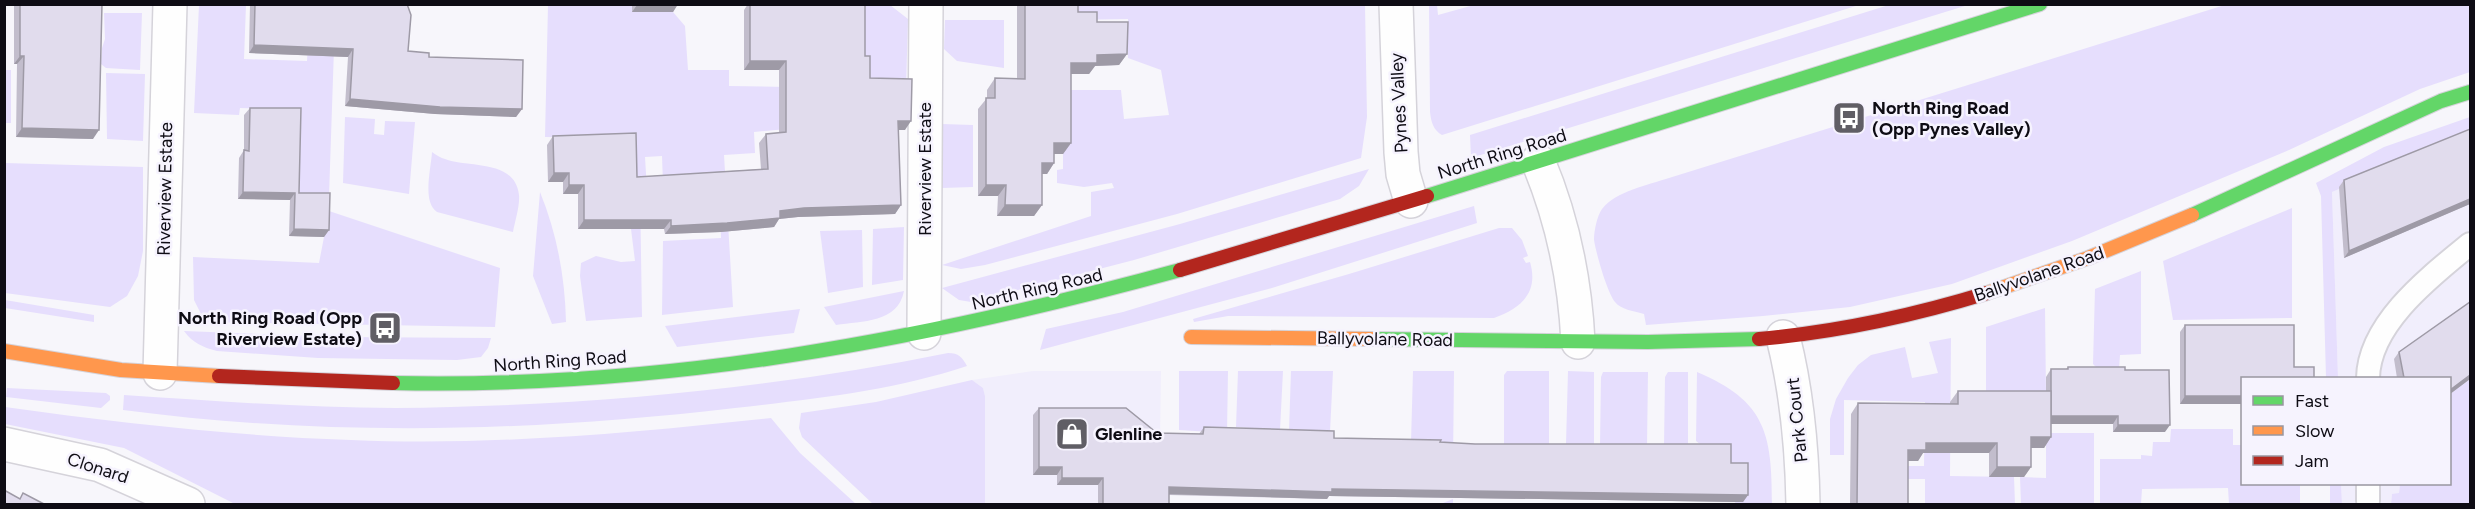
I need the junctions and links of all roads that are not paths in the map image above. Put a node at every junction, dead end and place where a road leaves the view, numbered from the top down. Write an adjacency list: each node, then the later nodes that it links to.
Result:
1 (170, 4): 14 (street, Riverview Estate)
2 (926, 4): 9 (street, Riverview Estate)
3 (1396, 4): 7 (street, Pynes Valley)
4 (2040, 4): 6 (main road, North Ring Road)
5 (2470, 92): 11 (main road, Ballyvolane Road)
6 (1538, 161): 7 (main road, North Ring Road); 12 (street)
7 (1411, 201): 9 (main road, North Ring Road)
8 (2470, 244): 15 (lane)
9 (924, 333): 14 (main road, North Ring Road)
10 (1191, 336): 12 (main road, Ballyvolane Road)
11 (1783, 336): 12 (main road, Ballyvolane Road); 18 (street, Park Court)
12 (1578, 342)
13 (4, 351): 14 (main road, North Ring Road)
14 (160, 373)
15 (2368, 377)
16 (4, 444): 17 (street, Clonard)
17 (188, 504)
18 (1803, 504)

